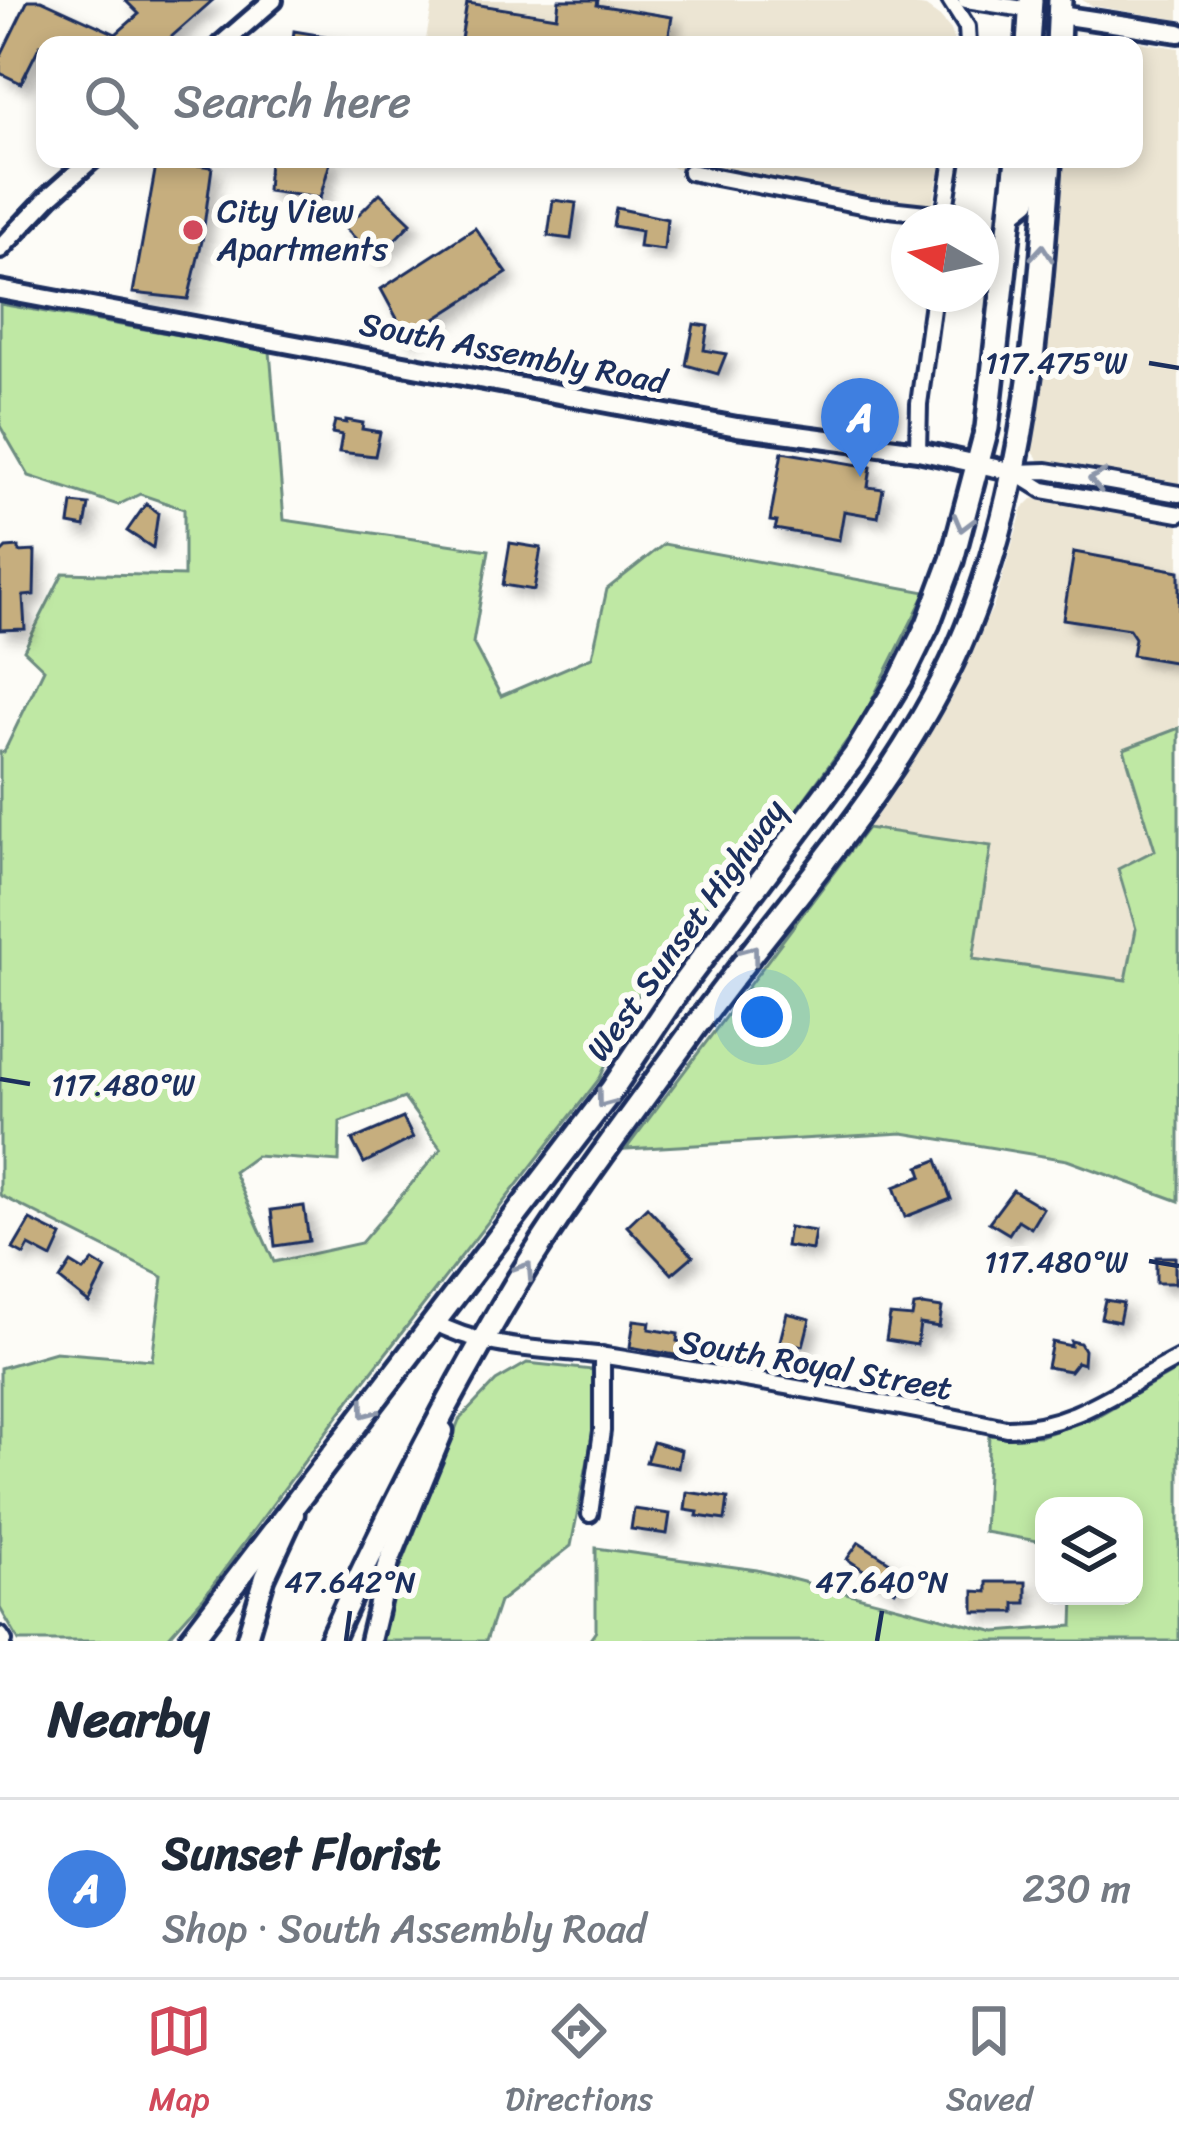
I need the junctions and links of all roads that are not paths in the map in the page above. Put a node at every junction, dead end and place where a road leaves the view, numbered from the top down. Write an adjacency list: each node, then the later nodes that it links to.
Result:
1 (273, 0): 6 (street)
2 (950, 0): 7 (street)
3 (966, 0): 4 (street)
4 (1047, 5): 5 (street); 8 (main road); 9 (main road)
5 (1179, 33)
6 (231, 36)
7 (968, 36)
8 (1032, 36)
9 (1052, 36)
10 (82, 168): 19 (street)
11 (952, 168): 16 (street)
12 (1016, 168): 18 (main road, West Sunset Highway)
13 (1034, 168): 18 (main road)
14 (1049, 168): 24 (main road, West Sunset Highway, one-way to 14)
15 (690, 172): 17 (street)
16 (946, 204)
17 (891, 211)
18 (1012, 211): 23 (main road, West Sunset Highway)
19 (0, 250)
20 (0, 290): 22 (street, South Assembly Road)
21 (932, 312): 22 (street)
22 (918, 451): 23 (street, South Assembly Road)
23 (977, 465): 24 (street, South Assembly Road); 27 (main road, West Sunset Highway, one-way to 27)
24 (1014, 472): 25 (street, South Assembly Road, one-way to 24); 26 (street, South Assembly Road); 28 (main road, West Sunset Highway, one-way to 24)
25 (1179, 494)
26 (1179, 514)
27 (433, 1321): 28 (street, South Royal Street); 32 (main road, West Sunset Highway, one-way to 32)
28 (484, 1342): 29 (street, South Royal Street); 31 (main road, West Sunset Highway)
29 (602, 1355): 30 (street, South Royal Street); 33 (street)
30 (1179, 1358)
31 (467, 1372): 36 (main road, West Sunset Highway); 37 (main road)
32 (303, 1493): 34 (main road, West Sunset Highway); 35 (main road)
33 (590, 1514)
34 (190, 1641)
35 (246, 1641)
36 (330, 1641)
37 (370, 1641)

